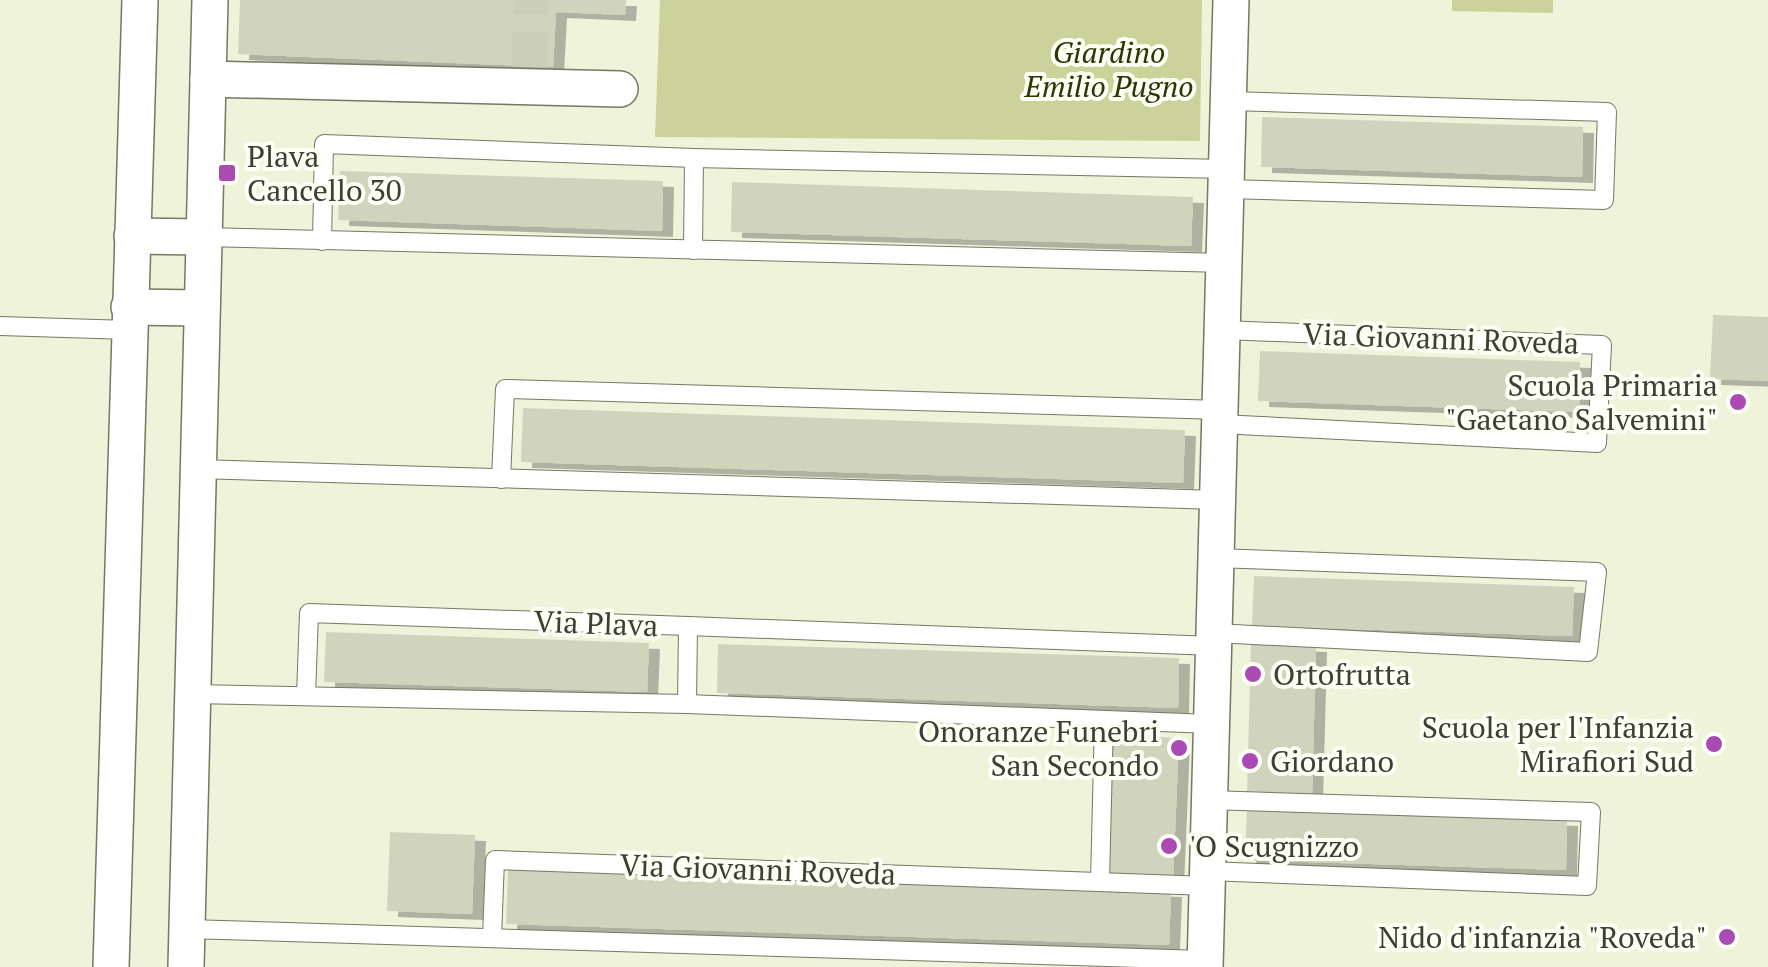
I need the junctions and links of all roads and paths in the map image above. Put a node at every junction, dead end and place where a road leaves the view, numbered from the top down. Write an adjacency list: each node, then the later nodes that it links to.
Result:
1 (140, 0): 9 (street)
2 (210, 0): 4 (street)
3 (1231, 0): 6 (street)
4 (208, 79): 5 (street); 10 (street)
5 (620, 89)
6 (1230, 101): 8 (street); 8 (lane)
7 (694, 158): 8 (lane); 11 (lane); 12 (lane)
8 (1227, 179): 13 (street)
9 (132, 236): 10 (street); 15 (street)
10 (204, 238): 11 (lane); 14 (street)
11 (322, 241): 12 (lane)
12 (692, 250): 13 (lane)
13 (1225, 263): 17 (street)
14 (201, 308): 15 (street); 19 (street)
15 (129, 318): 16 (lane); 36 (street)
16 (0, 326)
17 (1223, 330): 18 (street); 18 (lane, Via Giovanni Roveda)
18 (1220, 417): 20 (lane, Via Giovanni Roveda); 21 (street)
19 (197, 470): 20 (lane); 25 (street)
20 (501, 479): 21 (lane)
21 (1218, 500): 22 (street)
22 (1216, 558): 24 (street); 24 (lane)
23 (688, 626): 24 (lane); 26 (lane, Via Plava); 27 (lane, Via Plava)
24 (1214, 640): 29 (street)
25 (192, 694): 26 (lane); 33 (street)
26 (306, 696): 27 (lane)
27 (687, 704): 28 (lane)
28 (1104, 720): 29 (lane); 32 (lane)
29 (1211, 724): 30 (street)
30 (1210, 800): 31 (street); 31 (lane, Via Giovanni Roveda)
31 (1207, 878): 32 (lane, Via Giovanni Roveda); 35 (street)
32 (1100, 881): 34 (lane, Via Giovanni Roveda)
33 (186, 928): 34 (lane); 37 (street)
34 (492, 938): 35 (lane)
35 (1205, 964)
36 (111, 967)
37 (186, 967)

